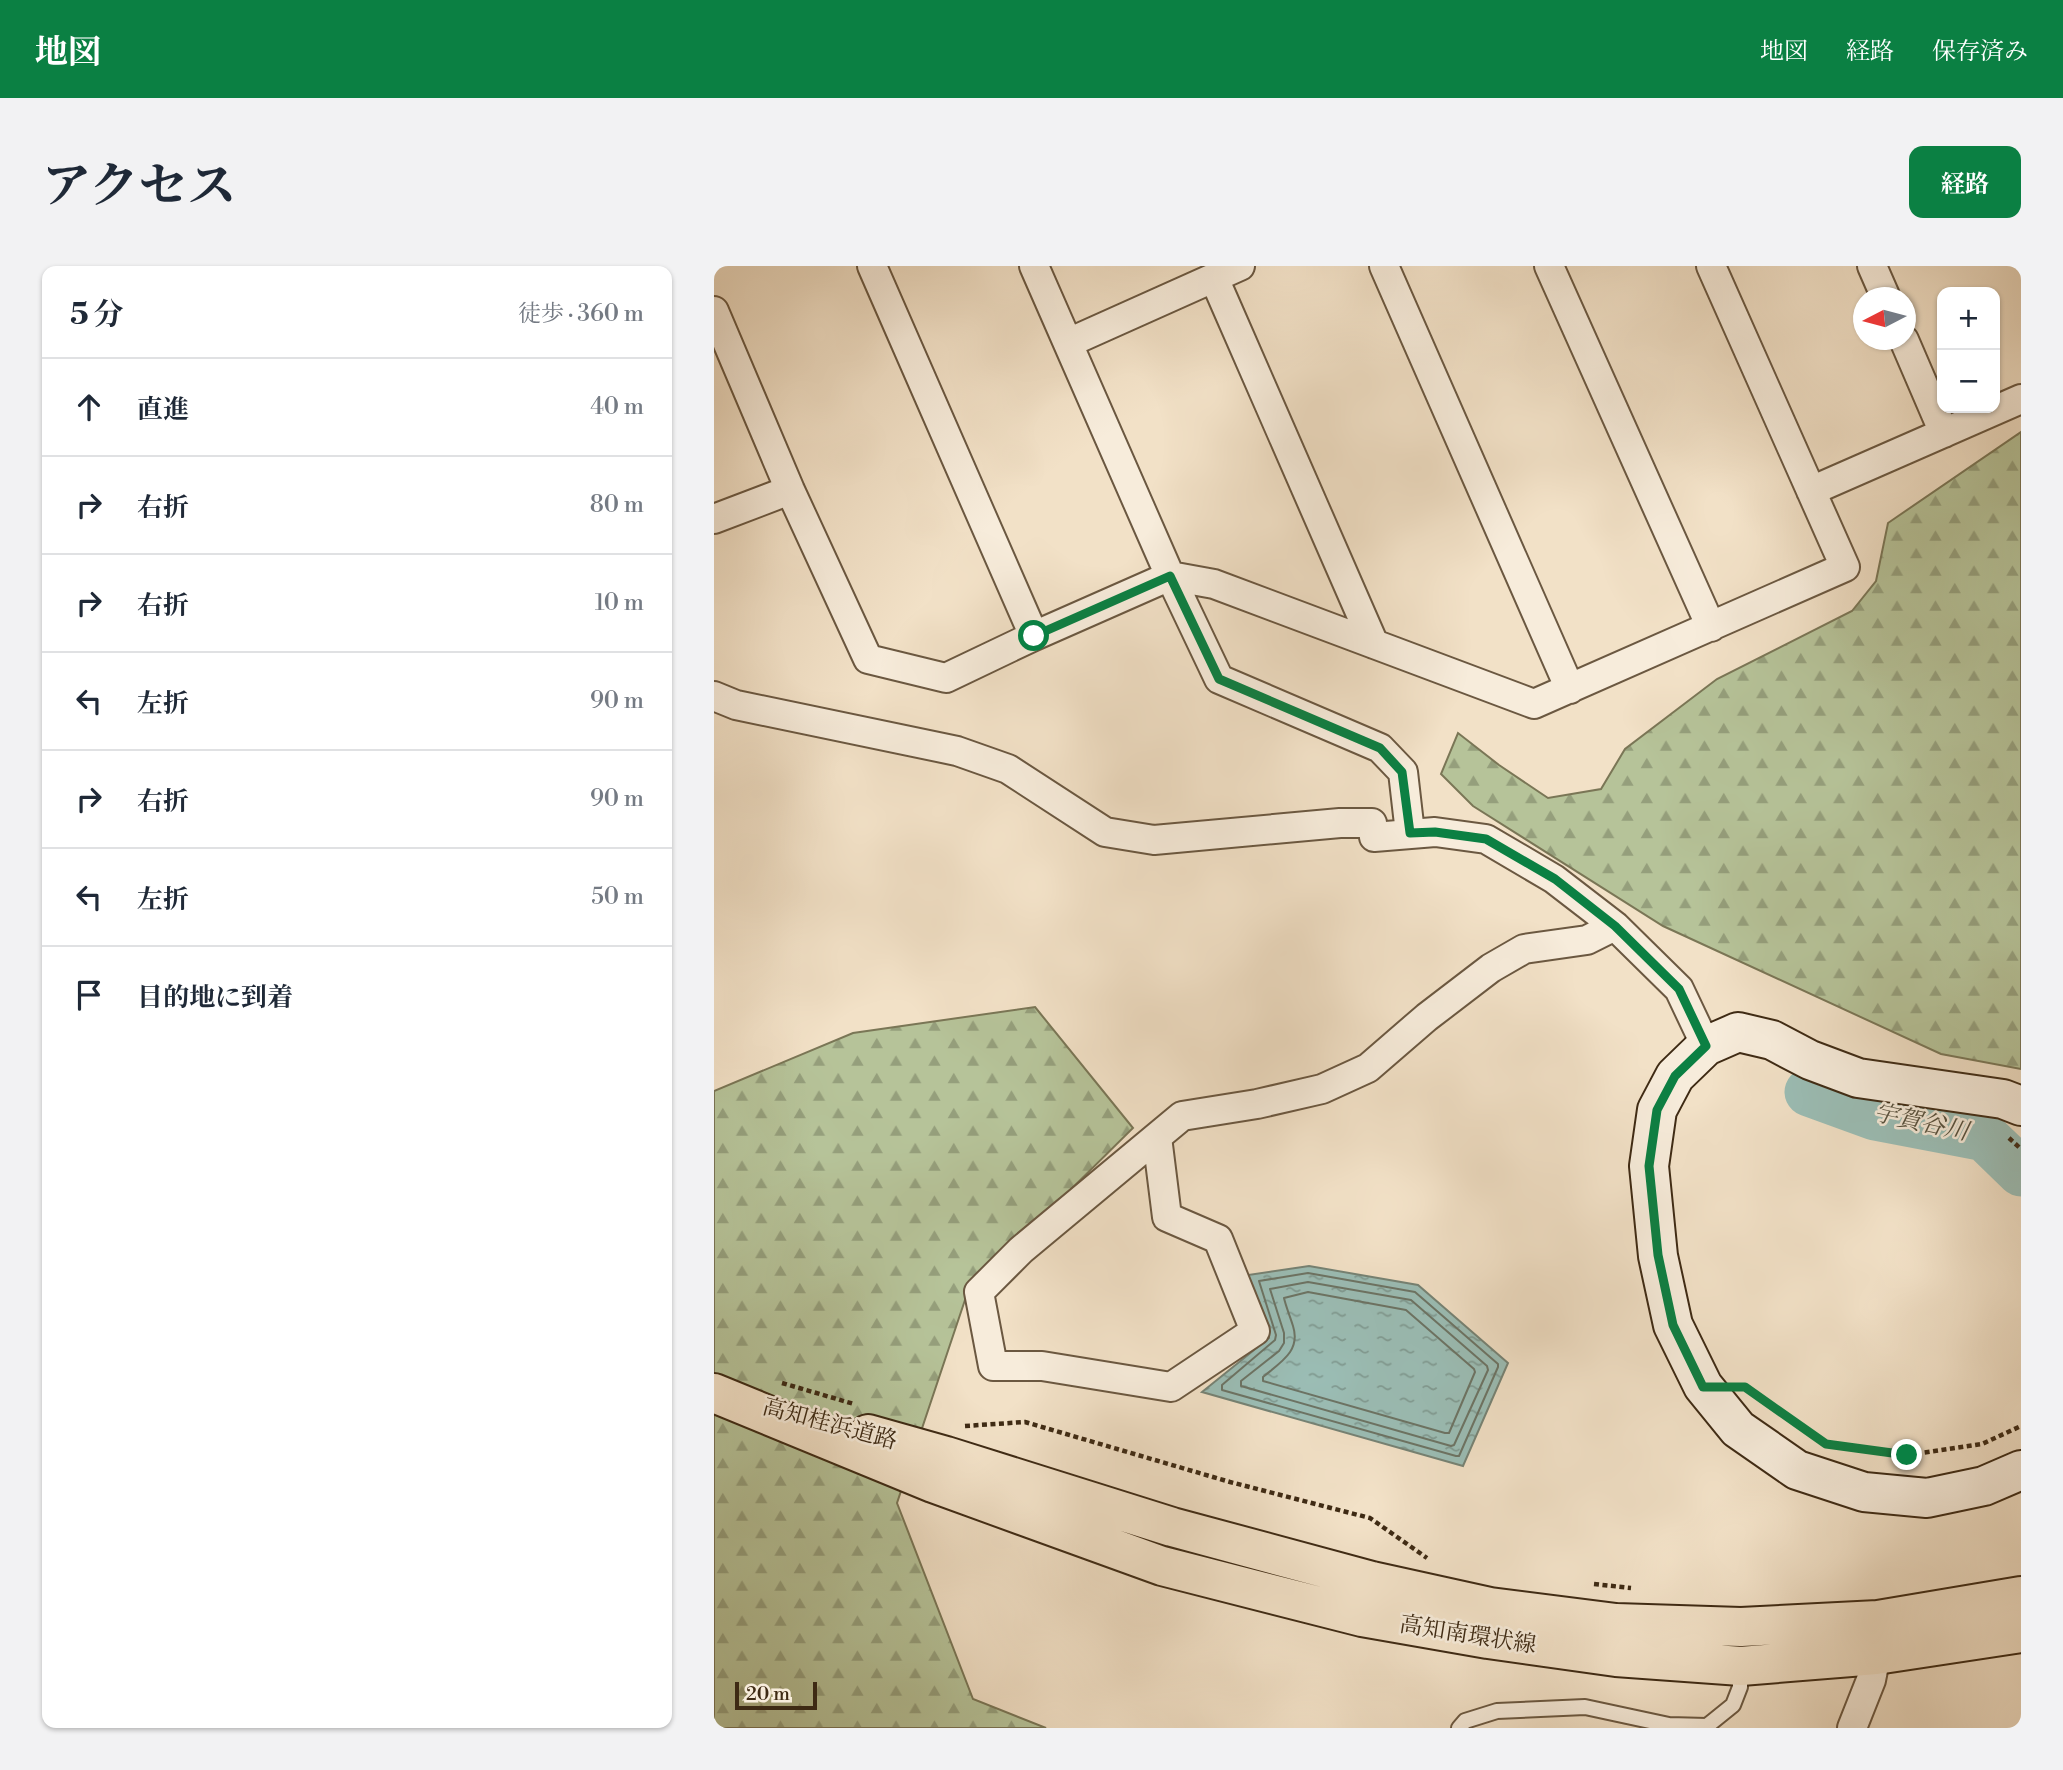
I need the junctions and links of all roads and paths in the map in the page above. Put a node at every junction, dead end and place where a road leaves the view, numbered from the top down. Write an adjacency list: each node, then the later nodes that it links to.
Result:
1 (872, 266): 20 (street)
2 (1034, 266): 11 (street)
3 (1240, 266): 8 (street)
4 (1384, 266): 22 (street)
5 (1549, 266): 19 (street)
6 (1711, 266): 16 (street)
7 (1872, 266): 9 (street)
8 (1214, 278): 11 (street); 21 (street)
9 (1881, 287)
10 (714, 311): 15 (street)
11 (1068, 343): 18 (street)
12 (1908, 350): 14 (street)
13 (2021, 399): 14 (street)
14 (1944, 433): 16 (street)
15 (790, 490): 17 (street); 20 (street)
16 (1811, 491): 19 (street)
17 (714, 519)
18 (1170, 576): 20 (street); 21 (street); 24 (street)
19 (1711, 627): 22 (street)
20 (1034, 636)
21 (1374, 644): 22 (street)
22 (1570, 689)
23 (714, 696): 24 (street)
24 (1410, 833): 25 (street)
25 (1615, 926): 26 (street); 28 (street)
26 (1706, 1046): 27 (street); 30 (street)
27 (2021, 1106)
28 (1157, 1137): 28 (street)
29 (774, 1381): 32 (path)
30 (1703, 1387): 33 (path); 35 (street)
31 (714, 1393): 34 (main road, 高知桂浜道路)
32 (862, 1406)
33 (2021, 1426)
34 (947, 1455): 36 (path); 39 (main road, 高知南環状線); 42 (main road, 高知南環状線)
35 (2021, 1470)
36 (1440, 1561)
37 (1587, 1583): 38 (path)
38 (1639, 1589)
39 (2021, 1596)
40 (2021, 1633): 41 (main road, 高知南環状線)
41 (1876, 1655): 42 (main road, 高知南環状線); 44 (street)
42 (1741, 1667): 43 (lane)
43 (1459, 1726)
44 (1852, 1728)

